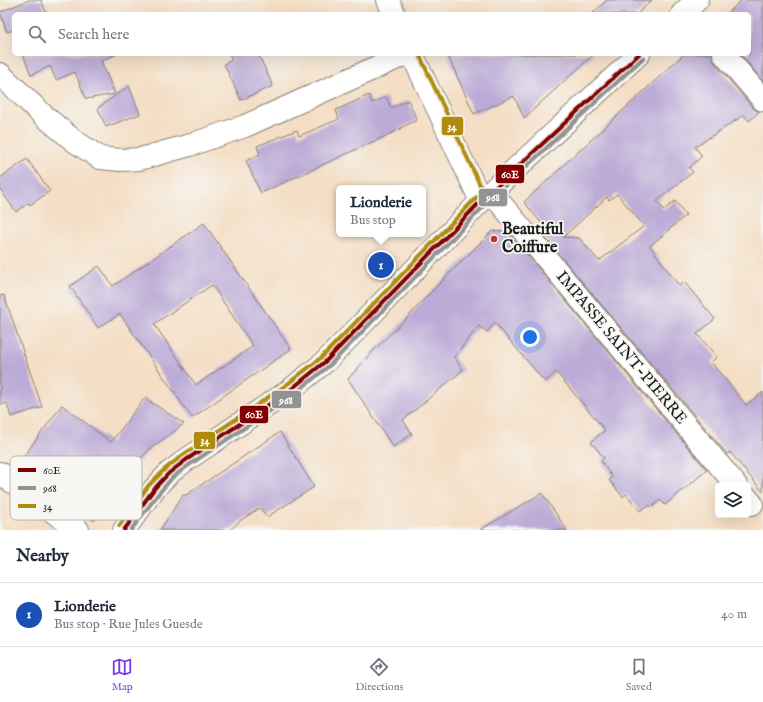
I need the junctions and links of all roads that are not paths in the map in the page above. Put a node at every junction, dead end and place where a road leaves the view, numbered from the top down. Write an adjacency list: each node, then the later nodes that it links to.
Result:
1 (388, 0): 2 (street)
2 (393, 12)
3 (402, 56): 7 (street)
4 (413, 56): 9 (street, IMPASSE SAINT-PIERRE)
5 (637, 56): 9 (street)
6 (726, 56): 8 (street)
7 (0, 74)
8 (763, 100)
9 (486, 196): 12 (street, IMPASSE SAINT-PIERRE); 13 (street)
10 (0, 473): 11 (street)
11 (10, 480)
12 (733, 482)
13 (142, 505)
14 (64, 520): 16 (street)
15 (131, 520): 17 (street)
16 (78, 530)
17 (124, 530)

